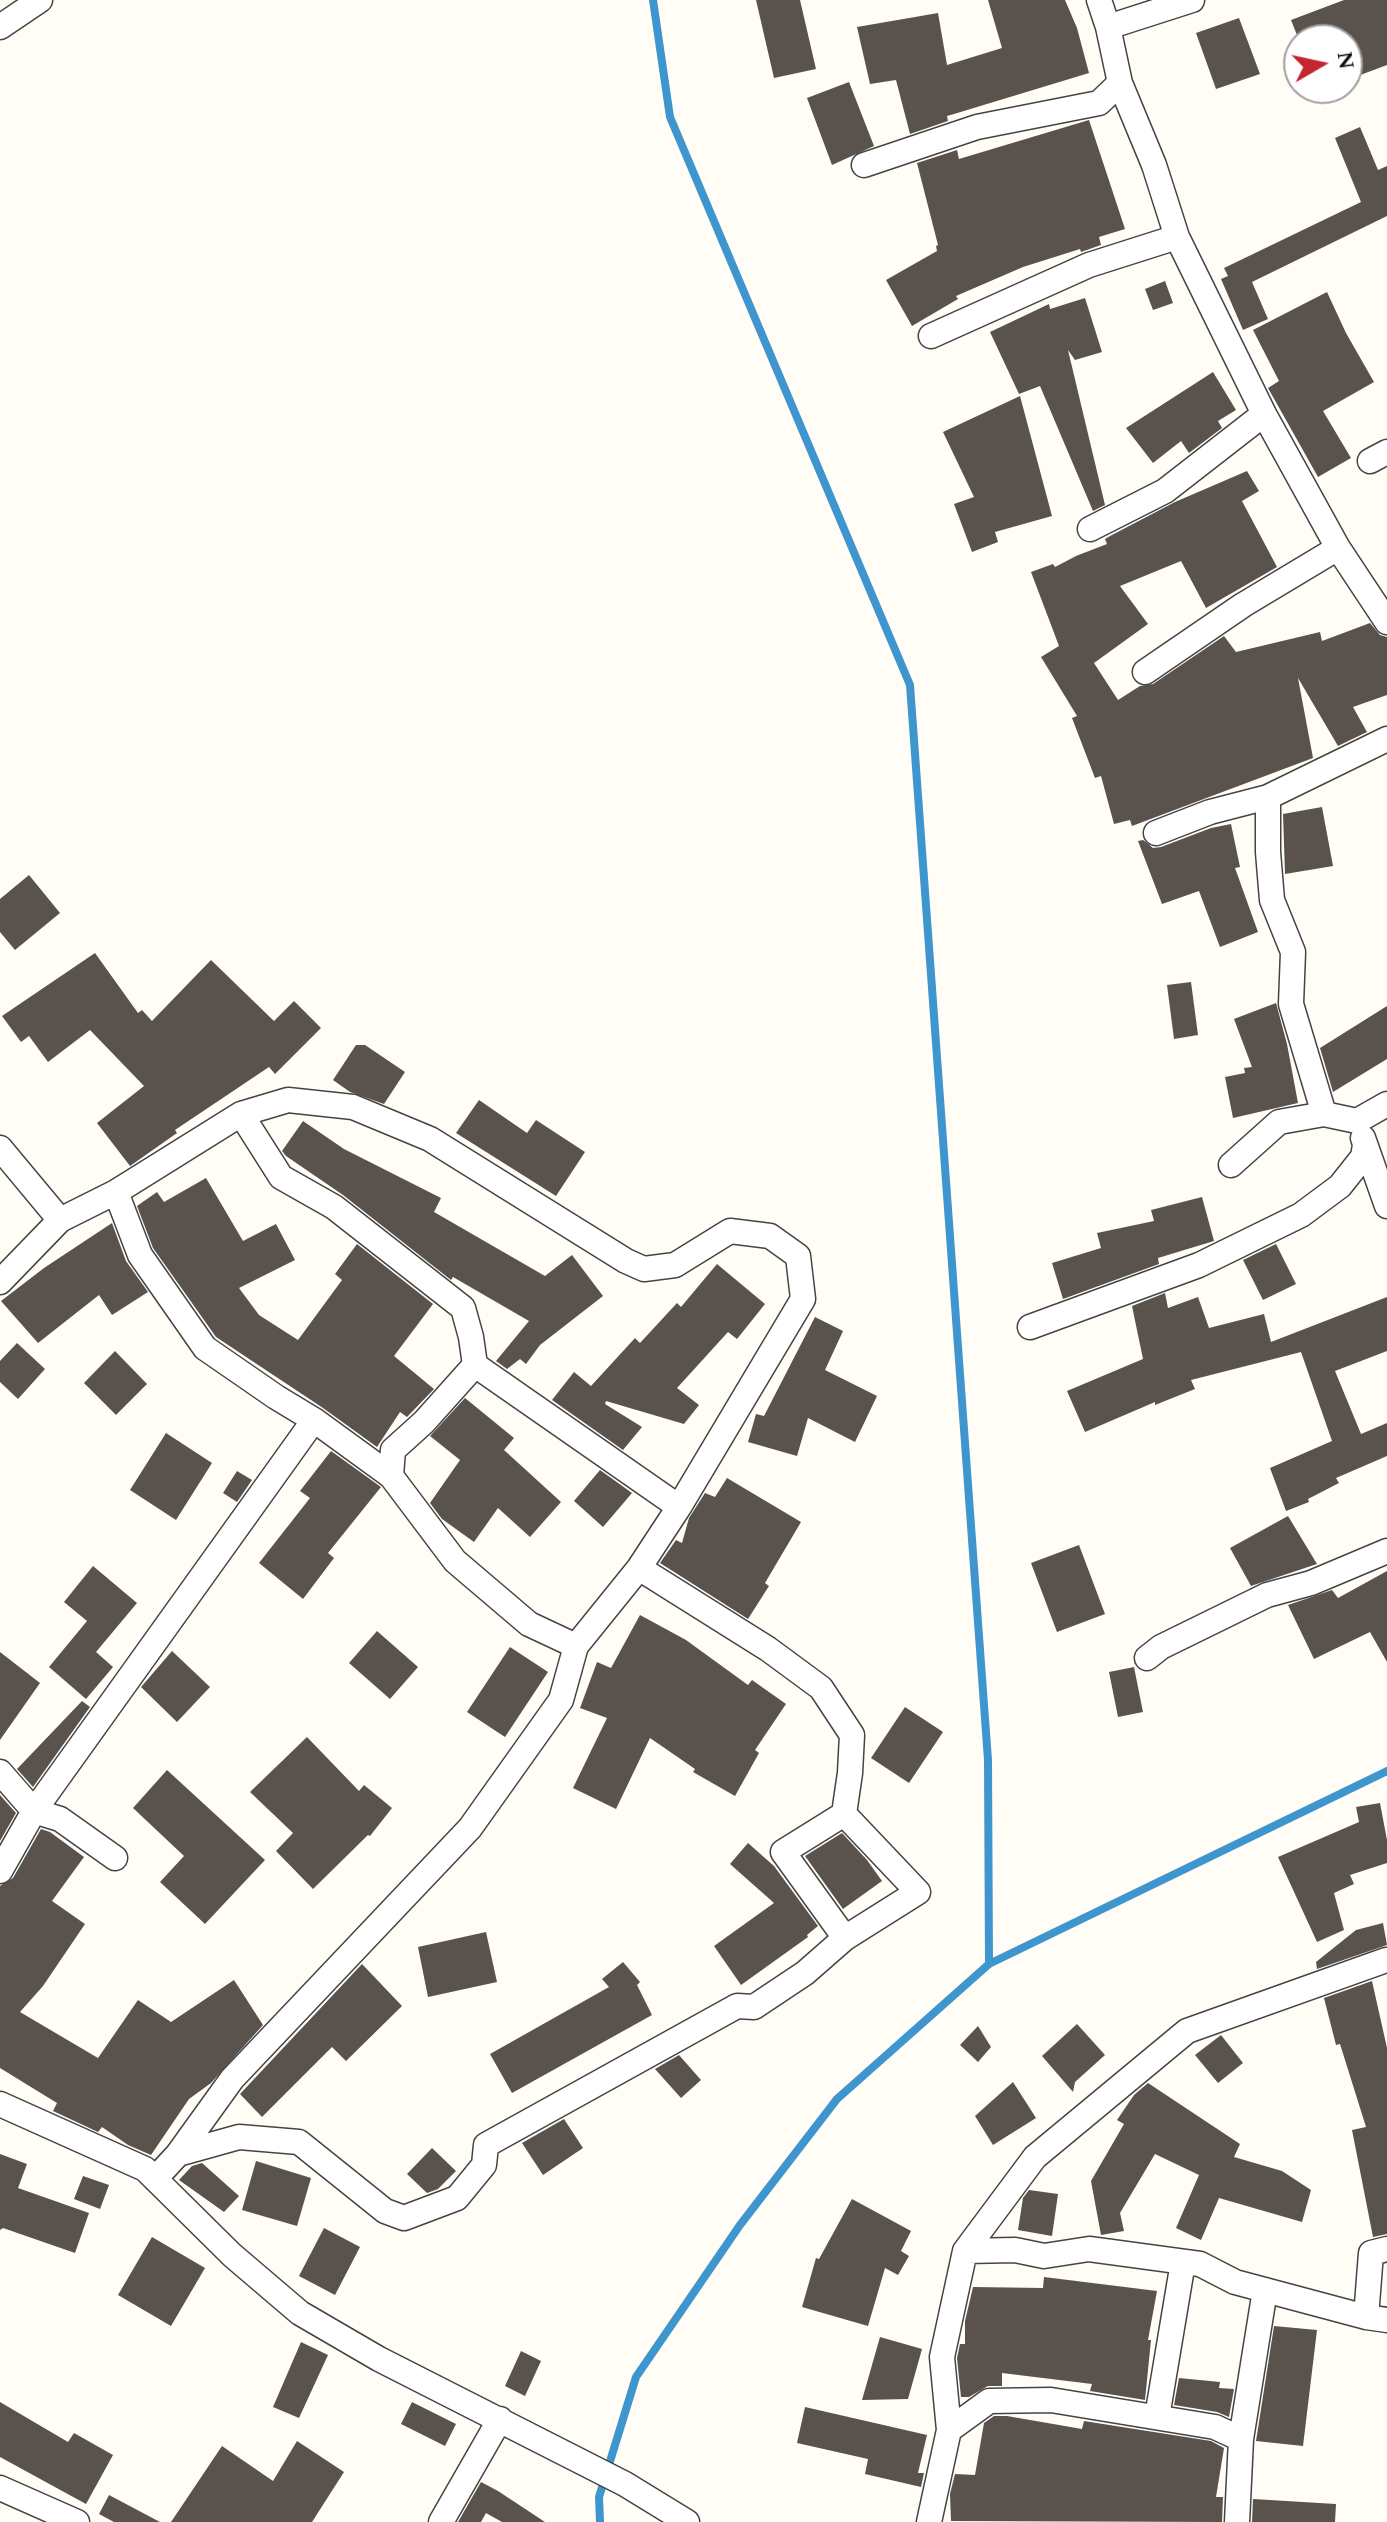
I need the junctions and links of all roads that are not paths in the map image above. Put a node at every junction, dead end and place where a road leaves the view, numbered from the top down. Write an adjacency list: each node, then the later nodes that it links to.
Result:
1 (40, 0): 4 (street)
2 (1099, 0): 5 (street)
3 (1192, 0): 5 (street)
4 (0, 27)
5 (1108, 27): 6 (street)
6 (1120, 83): 7 (street); 8 (street)
7 (864, 165)
8 (1177, 237): 9 (street); 10 (street)
9 (931, 336)
10 (1264, 414): 11 (street); 12 (street)
11 (1090, 529)
12 (1338, 548): 13 (street); 14 (street)
13 (1387, 622)
14 (1145, 672)
15 (1387, 739): 16 (street)
16 (1268, 797): 17 (street); 20 (street)
17 (1156, 833)
18 (1387, 1104): 21 (street)
19 (241, 1114): 25 (street); 30 (street); 33 (street)
20 (1324, 1114): 21 (street); 24 (street)
21 (1357, 1121): 22 (street)
22 (1365, 1145): 26 (street); 29 (street)
23 (0, 1148): 27 (street)
24 (1231, 1165)
25 (116, 1192): 27 (street); 31 (street)
26 (1387, 1206)
27 (60, 1220): 28 (street)
28 (0, 1282)
29 (1030, 1327)
30 (475, 1365): 32 (street); 33 (street)
31 (314, 1420): 32 (street); 39 (street)
32 (391, 1476): 36 (street)
33 (679, 1507): 35 (street)
34 (1387, 1551): 37 (street)
35 (639, 1568): 36 (street); 40 (street)
36 (576, 1646): 46 (street)
37 (1147, 1658)
38 (0, 1772): 39 (street)
39 (34, 1811): 41 (street); 42 (street)
40 (844, 1814): 43 (street); 43 (street)
41 (115, 1858)
42 (0, 1871)
43 (845, 1938): 46 (street)
44 (1386, 1960): 49 (street)
45 (0, 2104): 47 (street)
46 (178, 2154): 47 (street)
47 (155, 2179): 54 (street)
48 (1387, 2249): 52 (street)
49 (965, 2251): 50 (street); 55 (street)
50 (1183, 2262): 51 (street); 53 (street)
51 (1265, 2290): 52 (street); 56 (street)
52 (1376, 2319)
53 (1157, 2417): 55 (street); 56 (street)
54 (500, 2419): 59 (street); 60 (street)
55 (949, 2430): 61 (street)
56 (1241, 2439): 62 (street)
57 (0, 2488): 58 (street)
58 (77, 2522)
59 (441, 2522)
60 (687, 2522)
61 (929, 2522)
62 (1237, 2522)

